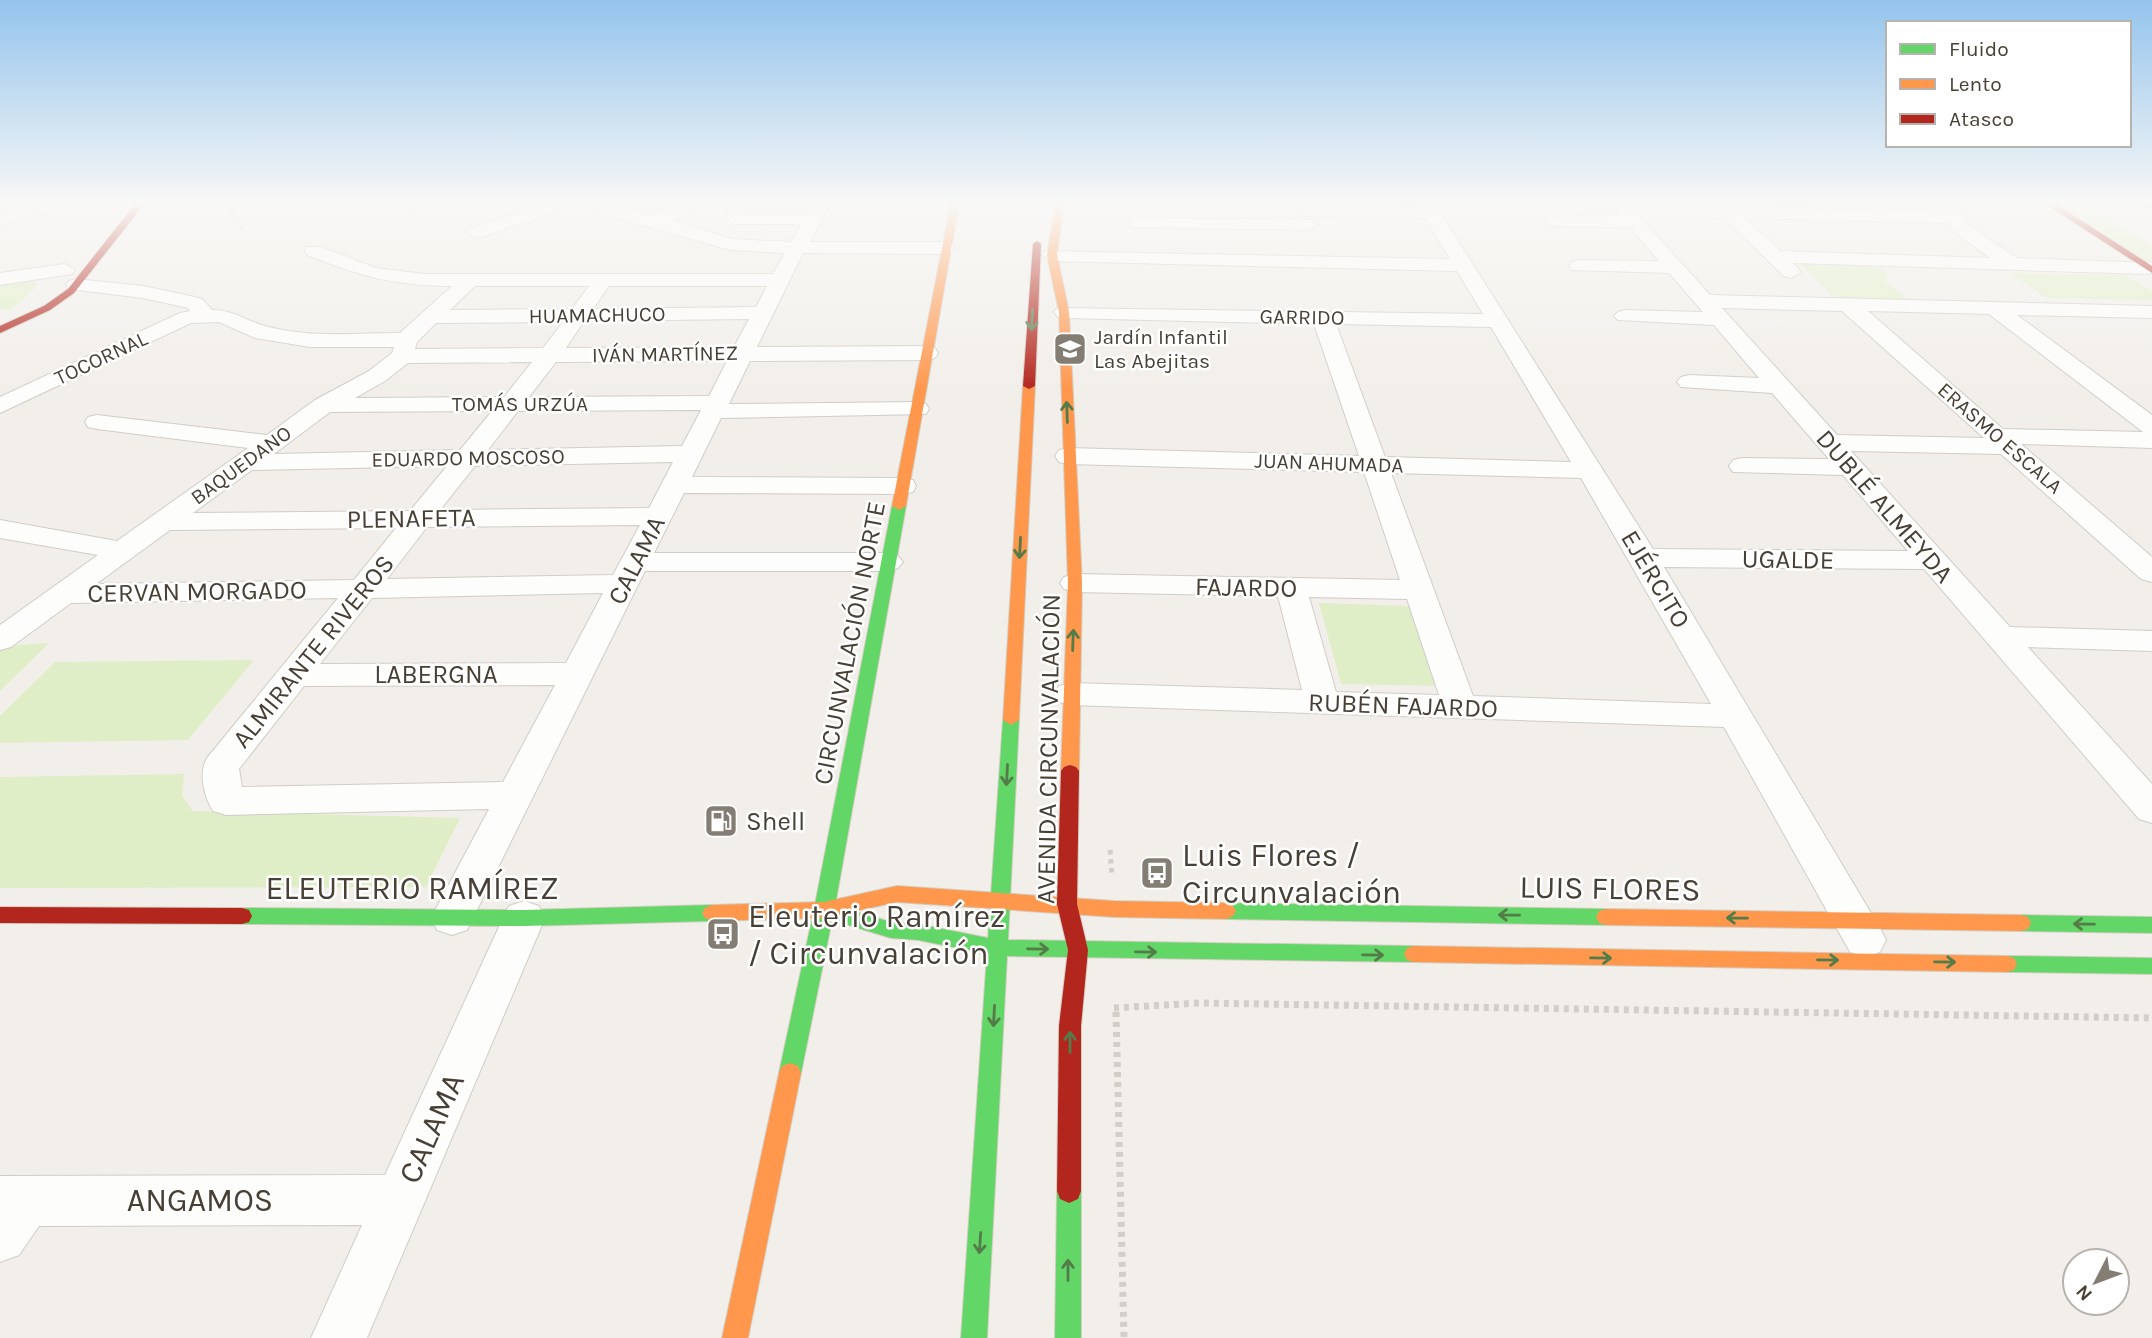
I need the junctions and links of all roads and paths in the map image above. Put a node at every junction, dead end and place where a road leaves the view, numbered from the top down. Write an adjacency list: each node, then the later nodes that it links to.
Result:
1 (77, 265): 13 (main road)
2 (350, 265): 17 (street)
3 (788, 265): 16 (street, CALAMA)
4 (944, 265): 36 (main road, CIRCUNVALACIÓN NORTE)
5 (1035, 265): 87 (main road, AVENIDA CIRCUNVALACIÓN, one-way to 87)
6 (1054, 265): 23 (main road, AVENIDA CIRCUNVALACIÓN)
7 (1465, 265): 32 (street, EJÉRCITO)
8 (1786, 265): 19 (street, ERASMO ESCALA)
9 (2052, 265): 12 (street)
10 (1579, 266): 11 (street)
11 (1673, 267): 21 (street, DUBLÉ ALMEYDA)
12 (2150, 269)
13 (71, 271): 14 (street, IVÁN MARTÍNEZ); 27 (street, IVÁN MARTÍNEZ); 31 (main road); 33 (main road)
14 (0, 279)
15 (603, 280): 16 (street); 17 (street); 26 (street, ALMIRANTE RIVEROS)
16 (780, 280): 25 (street, CALAMA)
17 (469, 281): 29 (street, BAQUEDANO)
18 (1917, 287): 22 (street)
19 (1836, 304): 20 (street); 21 (street); 48 (street, ERASMO ESCALA)
20 (1994, 308): 22 (street); 46 (street)
21 (1712, 310): 28 (street); 39 (street, DUBLÉ ALMEYDA)
22 (2051, 310): 24 (street)
23 (1064, 312): 30 (street, GARRIDO); 52 (main road, AVENIDA CIRCUNVALACIÓN, one-way to 23)
24 (2152, 312)
25 (763, 313): 26 (street, HUAMACHUCO); 35 (street, CALAMA)
26 (579, 314): 29 (street, HUAMACHUCO); 37 (street, ALMIRANTE RIVEROS)
27 (205, 315): 34 (street, IVÁN MARTÍNEZ); 42 (street, TOCORNAL)
28 (1625, 316)
29 (430, 317): 34 (street, BAQUEDANO)
30 (1323, 317): 32 (street, GARRIDO); 55 (street)
31 (0, 320)
32 (1497, 321): 58 (street, EJÉRCITO)
33 (0, 330)
34 (404, 348): 37 (street, IVÁN MARTÍNEZ); 40 (street, BAQUEDANO)
35 (743, 353): 36 (street, IVÁN MARTÍNEZ); 37 (street, IVÁN MARTÍNEZ); 43 (street, CALAMA)
36 (927, 353): 44 (main road, CIRCUNVALACIÓN NORTE)
37 (550, 355): 41 (street, ALMIRANTE RIVEROS)
38 (1689, 382): 39 (street)
39 (1779, 386): 50 (street, DUBLÉ ALMEYDA)
40 (324, 405): 41 (street, TOMÁS URZÚA); 49 (street, BAQUEDANO)
41 (510, 405): 43 (street, TOMÁS URZÚA); 53 (street, ALMIRANTE RIVEROS)
42 (0, 406)
43 (715, 407): 44 (street, TOMÁS URZÚA); 51 (street, CALAMA)
44 (917, 409): 60 (main road, CIRCUNVALACIÓN NORTE)
45 (97, 422): 49 (street)
46 (2152, 427)
47 (2152, 440): 48 (street)
48 (2004, 441): 50 (street); 70 (street, ERASMO ESCALA)
49 (272, 443): 54 (street, BAQUEDANO)
50 (1829, 443): 57 (street, DUBLÉ ALMEYDA)
51 (690, 454): 53 (street, EDUARDO MOSCOSO); 59 (street, CALAMA)
52 (1068, 456): 55 (street, JUAN AHUMADA); 71 (main road, AVENIDA CIRCUNVALACIÓN)
53 (468, 458): 54 (street, EDUARDO MOSCOSO); 62 (street, ALMIRANTE RIVEROS)
54 (246, 462): 63 (street, BAQUEDANO)
55 (1373, 464): 58 (street, JUAN AHUMADA); 74 (street)
56 (1742, 466): 57 (street)
57 (1850, 467): 67 (street, DUBLÉ ALMEYDA)
58 (1590, 470): 66 (street, EJÉRCITO)
59 (674, 485): 60 (street); 61 (street, CALAMA)
60 (903, 486): 68 (main road, CIRCUNVALACIÓN NORTE)
61 (659, 516): 62 (street, PLENAFETA); 69 (street, CALAMA)
62 (420, 518): 63 (street, PLENAFETA); 72 (street, ALMIRANTE RIVEROS)
63 (162, 523): 65 (street, BAQUEDANO)
64 (0, 529): 65 (street)
65 (123, 551): 75 (street, BAQUEDANO)
66 (1644, 558): 67 (street, UGALDE); 84 (street, EJÉRCITO)
67 (1932, 560): 76 (street, DUBLÉ ALMEYDA)
68 (888, 562): 69 (street, CERVAN MORGADO); 89 (main road, CIRCUNVALACIÓN NORTE)
69 (629, 573): 72 (street, CERVAN MORGADO); 79 (street, CALAMA)
70 (2152, 573)
71 (1075, 583): 73 (street, FAJARDO); 81 (main road, AVENIDA CIRCUNVALACIÓN, one-way to 71)
72 (364, 587): 75 (street, CERVAN MORGADO); 80 (street, ALMIRANTE RIVEROS)
73 (1291, 588): 74 (street, FAJARDO); 82 (street)
74 (1418, 590): 83 (street)
75 (63, 594): 77 (street, BAQUEDANO)
76 (1999, 636): 78 (street); 86 (street, DUBLÉ ALMEYDA)
77 (0, 640)
78 (2152, 641)
79 (578, 674): 80 (street, LABERGNA); 85 (street, CALAMA)
80 (294, 675): 85 (street, ALMIRANTE RIVEROS)
81 (1071, 694): 82 (street, RUBÉN FAJARDO); 88 (main road, AVENIDA CIRCUNVALACIÓN)
82 (1322, 702): 83 (street, RUBÉN FAJARDO)
83 (1460, 707): 84 (street, RUBÉN FAJARDO)
84 (1735, 716): 93 (street, EJÉRCITO)
85 (516, 795): 91 (street, CALAMA)
86 (2152, 809)
87 (1001, 900): 88 (main road, ELEUTERIO RAMÍREZ); 89 (main road, ELEUTERIO RAMÍREZ); 95 (main road, AVENIDA CIRCUNVALACIÓN)
88 (1067, 904): 93 (main road, LUIS FLORES, one-way to 88); 96 (main road, AVENIDA CIRCUNVALACIÓN)
89 (824, 910): 92 (main road, ELEUTERIO RAMÍREZ); 95 (main road, ELEUTERIO RAMÍREZ); 104 (main road, CIRCUNVALACIÓN NORTE)
90 (0, 915): 91 (main road, ELEUTERIO RAMÍREZ)
91 (452, 918): 92 (main road, ELEUTERIO RAMÍREZ)
92 (524, 918): 101 (street, CALAMA)
93 (1854, 920): 94 (main road, LUIS FLORES, one-way to 93); 97 (street, EJÉRCITO)
94 (2152, 925)
95 (998, 948): 96 (main road, ELEUTERIO RAMÍREZ, one-way to 96); 105 (main road, AVENIDA CIRCUNVALACIÓN, one-way to 105)
96 (1077, 950): 97 (main road, one-way to 97); 99 (main road, AVENIDA CIRCUNVALACIÓN)
97 (1877, 961): 98 (main road, one-way to 98)
98 (2152, 966)
99 (1070, 1010): 100 (path); 106 (main road, AVENIDA CIRCUNVALACIÓN, one-way to 99)
100 (2152, 1018)
101 (400, 1200): 102 (street, ANGAMOS); 103 (street, CALAMA)
102 (9, 1213)
103 (339, 1338)
104 (735, 1338)
105 (974, 1338)
106 (1068, 1338)

